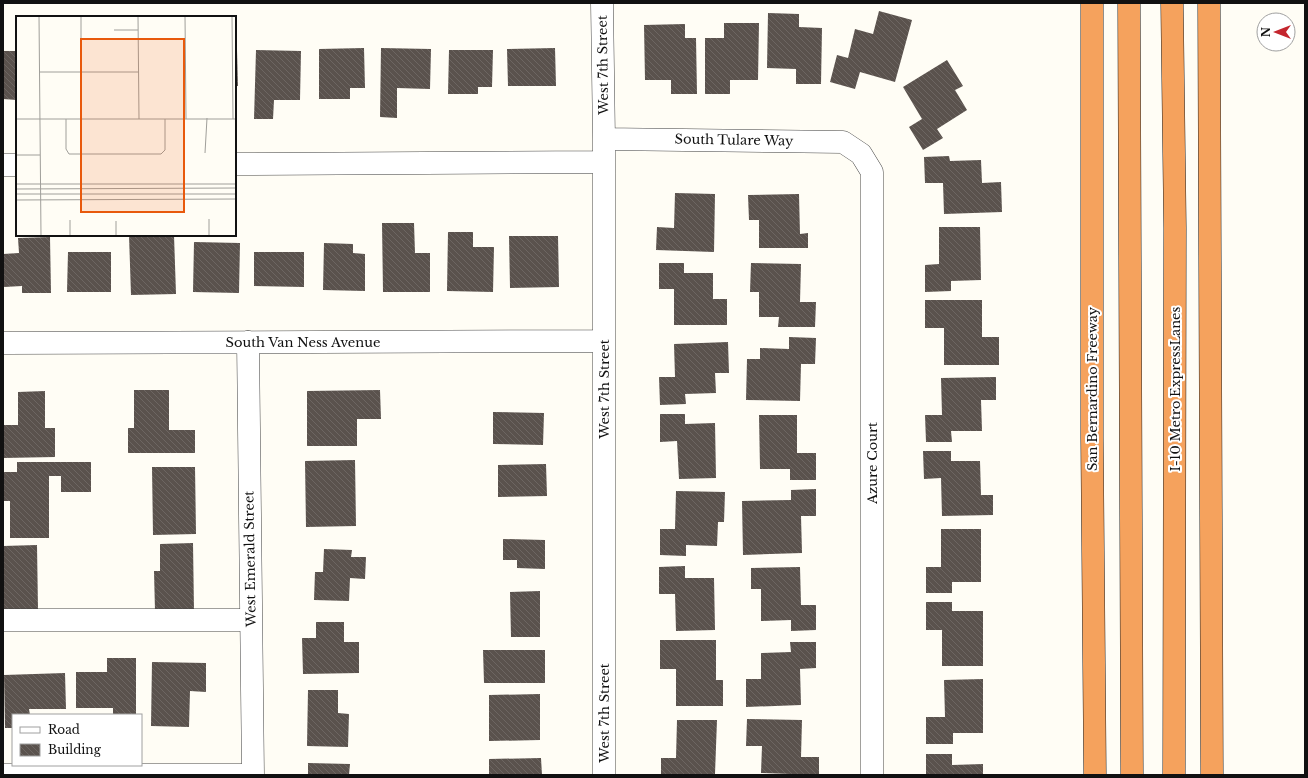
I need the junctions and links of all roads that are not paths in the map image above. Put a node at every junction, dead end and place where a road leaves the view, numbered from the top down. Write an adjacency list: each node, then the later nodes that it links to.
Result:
1 (602, 3): 6 (street, West 7th Street)
2 (1092, 3): 21 (highway, San Bernardino Freeway)
3 (1129, 3): 22 (highway)
4 (1172, 3): 23 (highway, I-10 Metro ExpressLanes)
5 (1209, 3): 24 (highway)
6 (604, 139): 7 (street, South Tulare Way); 8 (street, West 7th Street)
7 (861, 154): 20 (street, Azure Court)
8 (604, 162): 9 (street); 12 (street, West 7th Street)
9 (236, 164)
10 (3, 165): 11 (street)
11 (16, 165)
12 (604, 341): 13 (street, South Van Ness Avenue); 19 (street, West 7th Street)
13 (248, 342): 14 (street, South Van Ness Avenue); 16 (street, West Emerald Street)
14 (3, 343)
15 (3, 620): 16 (street)
16 (251, 620): 18 (street, West Emerald Street)
17 (3, 775): 18 (street)
18 (253, 775)
19 (604, 775)
20 (872, 775)
21 (1095, 775)
22 (1132, 775)
23 (1174, 775)
24 (1212, 775)

